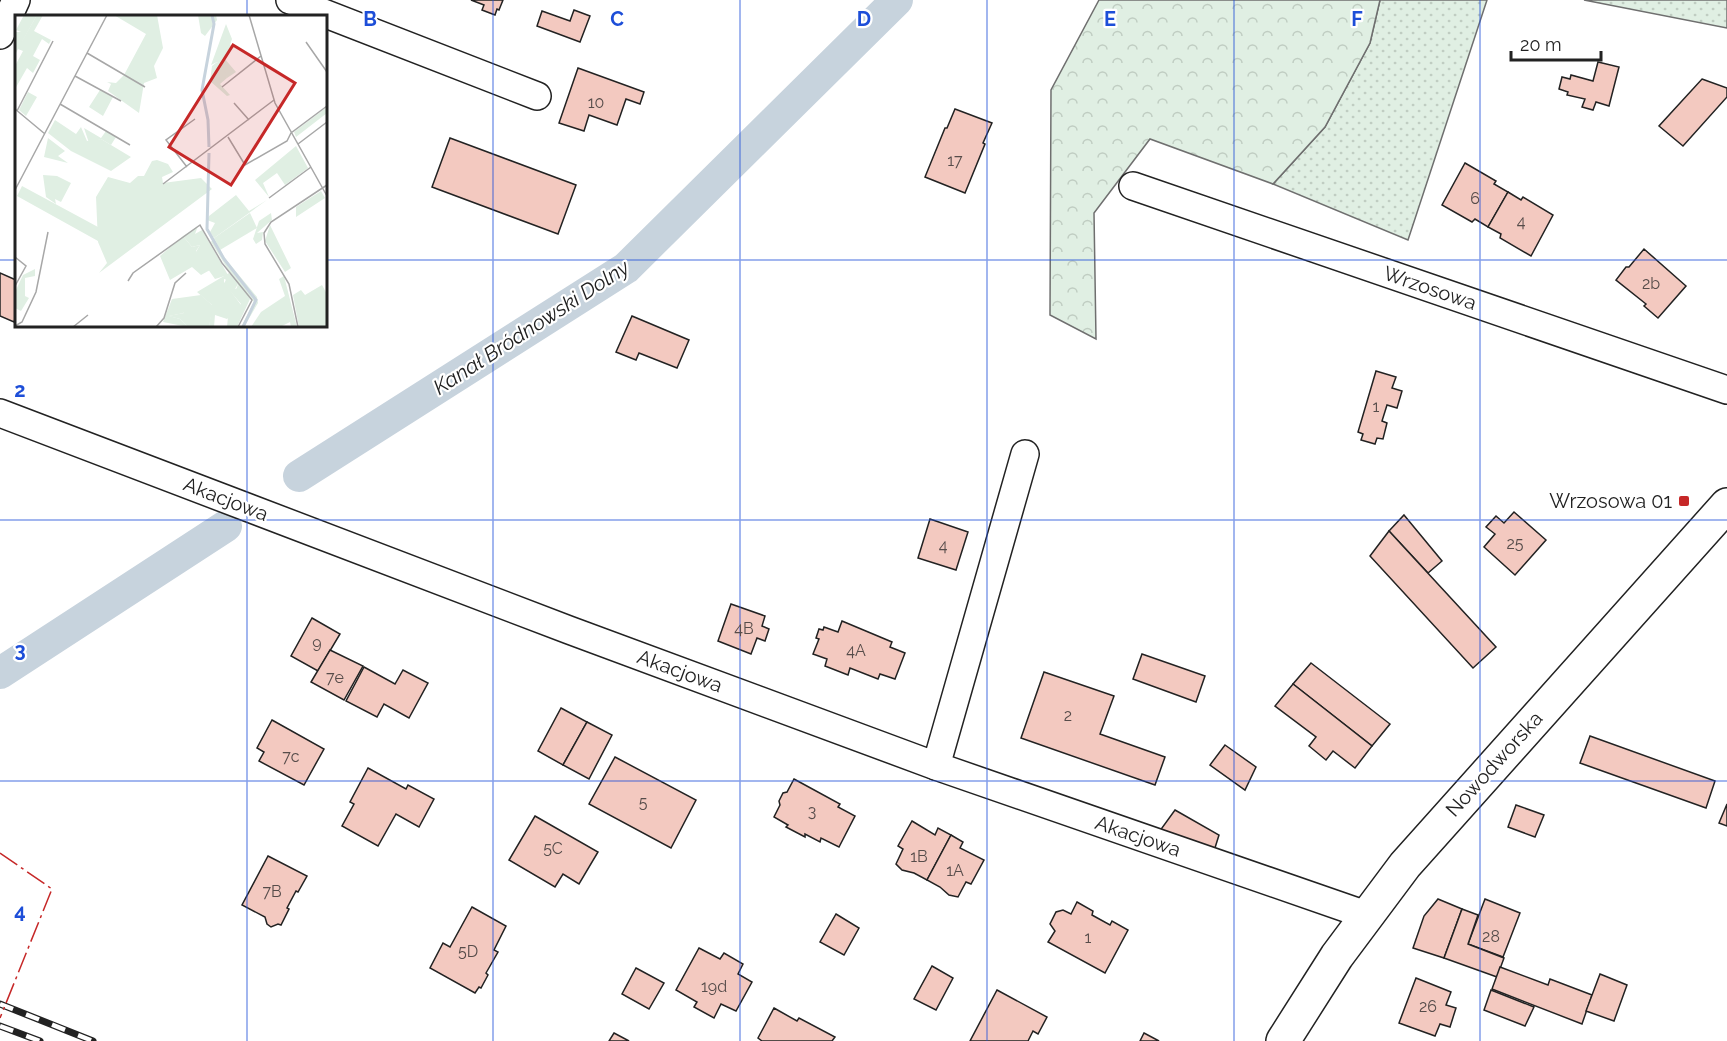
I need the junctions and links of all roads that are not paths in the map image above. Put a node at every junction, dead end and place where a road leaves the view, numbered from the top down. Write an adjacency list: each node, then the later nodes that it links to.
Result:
1 (16, 0): 3 (street)
2 (291, 0): 4 (street)
3 (0, 35)
4 (537, 96)
5 (1133, 186): 6 (street, Wrzosowa)
6 (1727, 390)
7 (0, 413): 10 (street, Akacjowa)
8 (1024, 454): 10 (street)
9 (1727, 505): 11 (main road, Nowodworska)
10 (936, 766): 11 (street, Akacjowa)
11 (1366, 915): 12 (main road, Nowodworska)
12 (1283, 1041)

